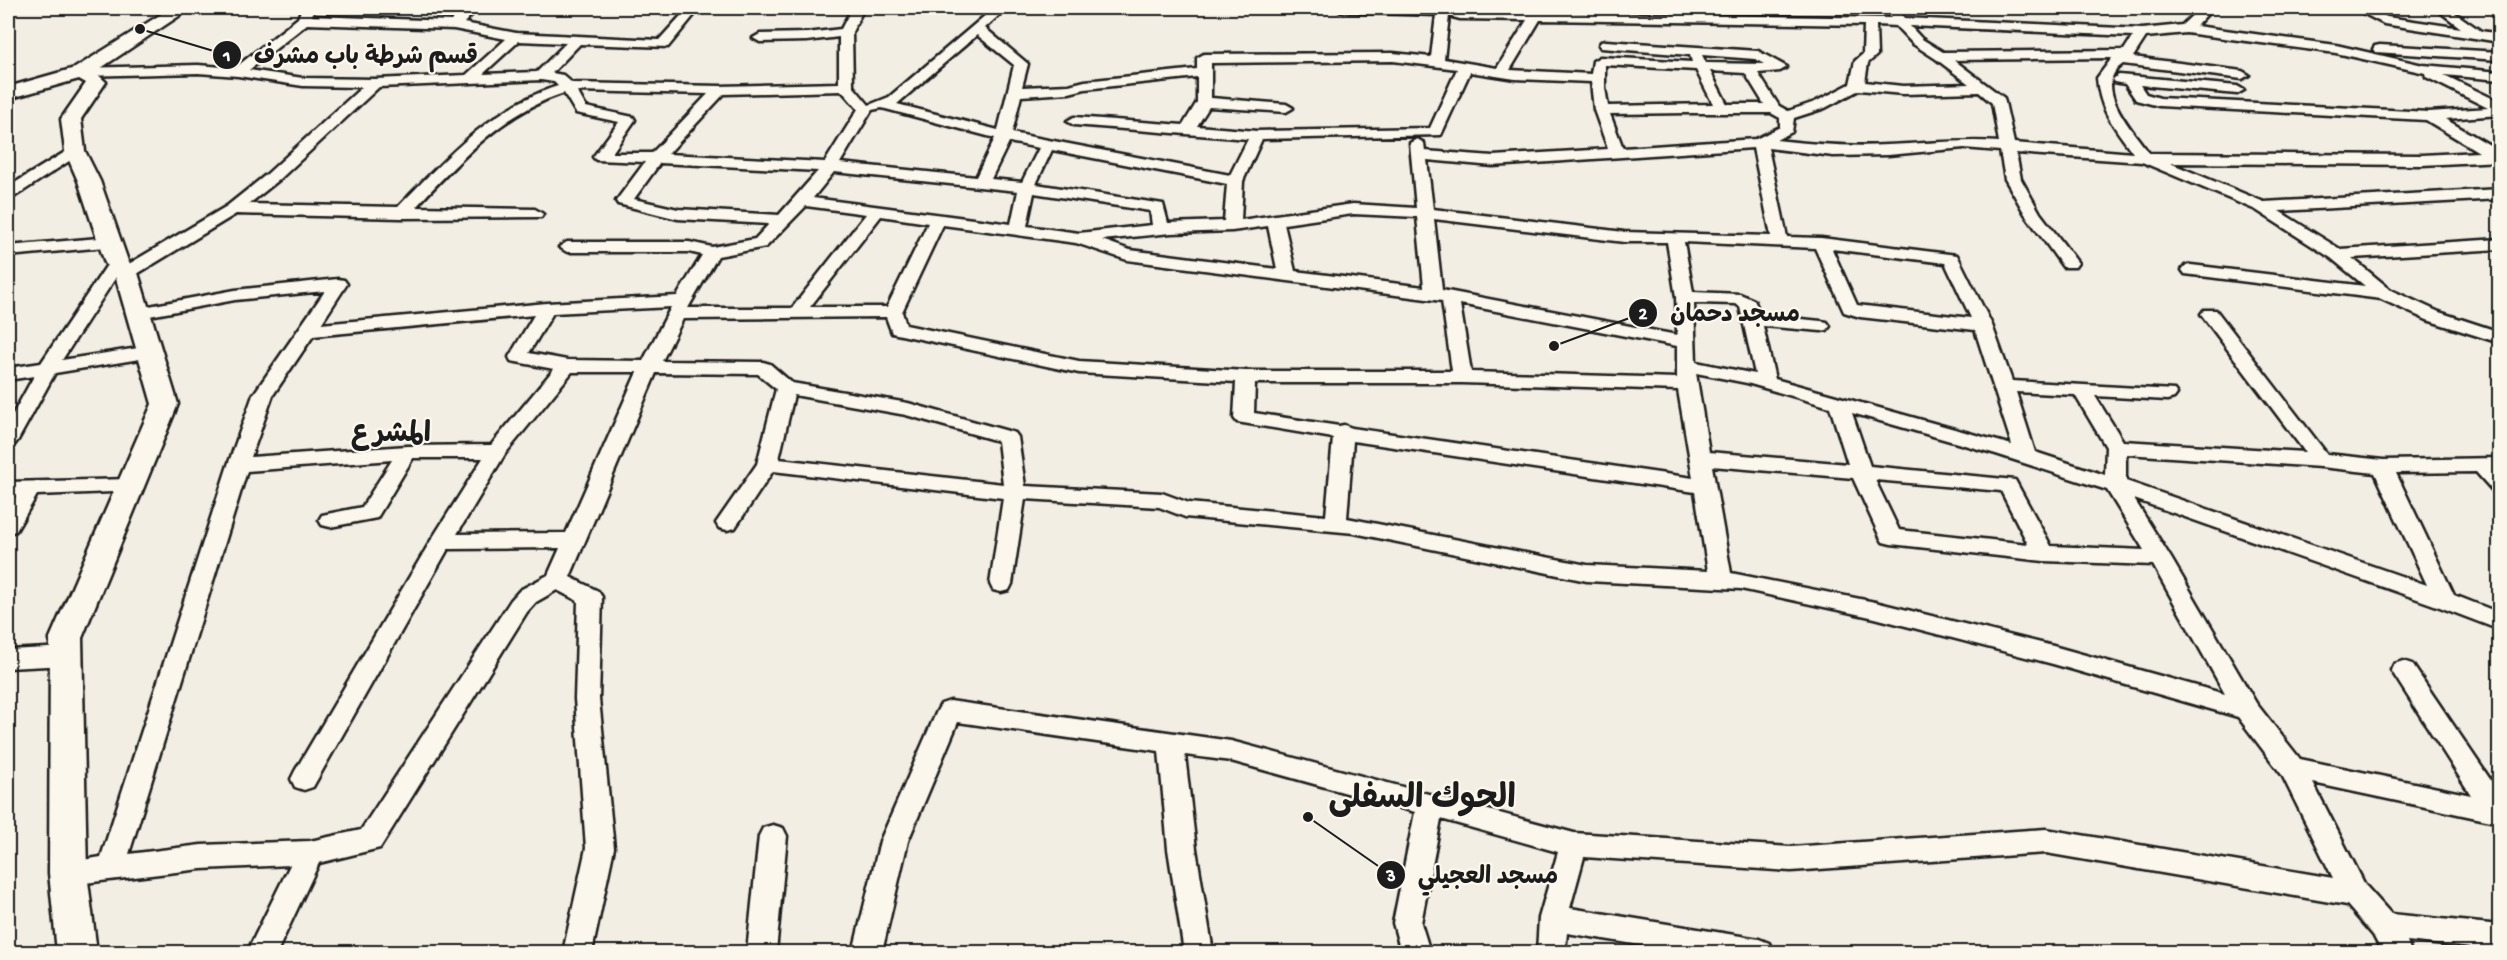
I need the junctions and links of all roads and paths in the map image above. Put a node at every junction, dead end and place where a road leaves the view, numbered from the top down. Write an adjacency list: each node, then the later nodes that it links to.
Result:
1 (472, 8): 20 (street)
2 (694, 8): 30 (street)
3 (858, 8): 23 (street)
4 (1001, 8): 22 (street)
5 (1341, 8): 11 (street)
6 (1778, 8): 17 (street)
7 (1892, 8): 19 (street)
8 (2359, 8): 25 (street)
9 (2441, 8): 25 (street)
10 (185, 9): 43 (street)
11 (1443, 11): 15 (street); 38 (street)
12 (2199, 11): 21 (street)
13 (1578, 13): 15 (street); 16 (street)
14 (306, 14): 20 (street); 44 (street)
15 (1535, 17): 45 (street)
16 (1600, 19): 27 (street); 31 (street)
17 (1788, 21): 18 (street); 27 (street)
18 (1870, 22): 19 (street); 55 (street)
19 (1900, 22): 24 (street); 33 (street)
20 (454, 25): 26 (street)
21 (2186, 28): 24 (street); 32 (street)
22 (978, 29): 61 (street); 64 (street)
23 (846, 32): 29 (street); 57 (street)
24 (2142, 33): 34 (street)
25 (2479, 35): 28 (street)
26 (516, 37): 30 (street); 51 (street)
27 (1679, 37): 31 (street); 40 (street); 41 (street)
28 (2499, 38)
29 (760, 39)
30 (576, 41): 47 (street)
31 (1606, 45): 37 (street)
32 (2336, 49): 35 (street); 42 (street)
33 (1941, 56): 34 (street); 58 (street)
34 (2123, 56): 46 (street); 50 (street)
35 (2499, 56)
36 (1204, 59): 38 (street); 54 (street); 63 (street)
37 (1600, 61): 40 (street); 49 (street)
38 (1437, 62): 39 (street)
39 (1465, 67): 45 (street); 73 (street)
40 (1700, 67): 41 (street); 65 (street)
41 (1749, 69): 69 (street)
42 (2422, 69): 48 (street); 67 (street)
43 (82, 72): 44 (street); 62 (street); 79 (street)
44 (238, 72): 53 (street)
45 (1501, 73): 49 (street)
46 (2242, 75)
47 (541, 76): 51 (street); 56 (street)
48 (2499, 76)
49 (1597, 78): 68 (street)
50 (2104, 78): 52 (street); 84 (street)
51 (470, 79): 53 (street)
52 (2129, 80): 60 (street); 70 (street)
53 (375, 83): 93 (street)
54 (1085, 85): 61 (street); 71 (street)
55 (1857, 86): 58 (street); 69 (street)
56 (568, 87): 59 (street); 83 (street); 95 (street)
57 (846, 87): 59 (street); 64 (street)
58 (1982, 88): 78 (street)
59 (720, 90): 83 (street)
60 (2237, 90)
61 (1014, 92): 75 (street)
62 (8, 93)
63 (1204, 102): 66 (street); 72 (street)
64 (874, 106): 75 (street); 85 (street)
65 (1722, 107): 68 (street); 69 (street)
66 (1286, 108)
67 (2499, 109): 70 (street)
68 (1601, 110): 80 (street)
69 (1780, 112): 76 (street)
70 (2429, 116): 82 (street)
71 (1074, 121): 72 (street); 77 (street)
72 (1189, 128): 74 (street)
73 (1417, 133): 74 (street); 81 (street)
74 (1257, 135): 86 (street)
75 (1004, 136): 77 (street); 87 (street)
76 (1759, 143): 78 (street); 80 (street); 107 (street)
77 (1055, 146): 86 (street); 88 (street)
78 (2006, 146): 84 (street); 116 (street)
79 (75, 151): 89 (street); 115 (street)
80 (1617, 153): 81 (street)
81 (1418, 155): 96 (street)
82 (2498, 157): 84 (street)
83 (656, 158): 85 (street); 98 (street)
84 (2145, 158): 92 (street)
85 (830, 167): 87 (street); 91 (street)
86 (1235, 181): 102 (street)
87 (981, 182): 88 (street)
88 (1027, 187): 103 (street); 104 (street)
89 (8, 194)
90 (2499, 194): 92 (street)
91 (802, 201): 94 (street); 100 (street)
92 (2262, 207): 114 (street)
93 (233, 209): 95 (street); 115 (street)
94 (876, 212): 99 (street); 127 (street)
95 (401, 213): 97 (street)
96 (1425, 213): 101 (street); 105 (street); 120 (street)
97 (535, 214)
98 (678, 214): 100 (street); 111 (street)
99 (938, 219): 104 (street); 124 (street)
100 (782, 220): 113 (street)
101 (1275, 221): 102 (street); 118 (street)
102 (1232, 226): 103 (street)
103 (1161, 229): 106 (street)
104 (1018, 230): 106 (street)
105 (1675, 237): 107 (street); 121 (street)
106 (1079, 238): 118 (street)
107 (1780, 241): 108 (street)
108 (1821, 243): 129 (street); 129 (street)
109 (2499, 244): 114 (street)
110 (567, 247): 111 (street)
111 (655, 247): 113 (street)
112 (8, 251): 115 (street)
113 (712, 252): 123 (street)
114 (2337, 254): 119 (street)
115 (118, 259): 125 (street); 137 (street)
116 (2068, 263)
117 (2192, 270): 119 (street)
118 (1287, 274): 120 (street)
119 (2385, 294): 132 (street)
120 (1442, 295): 133 (street); 141 (street)
121 (1685, 297): 128 (street); 133 (street)
122 (547, 308): 123 (street); 131 (street); 135 (street)
123 (680, 308): 127 (street); 136 (street)
124 (893, 312): 127 (street); 140 (street)
125 (139, 313): 131 (street); 134 (street)
126 (2210, 314): 155 (street)
127 (796, 315)
128 (1753, 320): 130 (street); 142 (street)
129 (1983, 325): 143 (street)
130 (1821, 326)
131 (307, 331): 156 (street)
132 (2498, 338)
133 (1684, 342): 139 (street)
134 (151, 352): 137 (street); 161 (street)
135 (567, 366): 136 (street); 151 (street)
136 (649, 368): 144 (street); 172 (street)
137 (47, 369): 138 (street); 149 (street)
138 (8, 374)
139 (1687, 375): 141 (street); 142 (street); 154 (street)
140 (1246, 377): 141 (street); 148 (street)
141 (1462, 377)
142 (1766, 382): 147 (street)
143 (2004, 386): 145 (street); 153 (street)
144 (786, 388): 157 (street); 167 (street)
145 (2082, 391): 146 (street); 150 (street)
146 (2168, 394)
147 (1839, 403): 153 (street); 160 (street)
148 (1344, 431): 164 (street); 171 (street)
149 (8, 440)
150 (2116, 447): 155 (street); 162 (street)
151 (498, 451): 152 (street); 173 (street)
152 (406, 452): 156 (street); 168 (street)
153 (2026, 457): 162 (street)
154 (1700, 458): 160 (street); 164 (street)
155 (2321, 459): 159 (street)
156 (238, 465): 193 (street)
157 (767, 465): 167 (street); 169 (street)
158 (2491, 466): 159 (street); 163 (street)
159 (2383, 467): 179 (street)
160 (1861, 472): 174 (street); 174 (street)
161 (131, 486): 165 (street); 181 (street)
162 (2115, 486): 175 (street); 179 (street)
163 (2499, 486)
164 (1705, 487): 177 (street)
165 (31, 488): 166 (street); 170 (street)
166 (8, 489)
167 (1016, 492): 171 (street); 178 (street)
168 (330, 520)
169 (727, 524)
170 (8, 525)
171 (1336, 525): 177 (street)
172 (575, 540): 173 (street); 176 (street)
173 (441, 542): 187 (street)
174 (2044, 553): 175 (street)
175 (2160, 558): 184 (street)
176 (557, 580): 192 (street); 201 (street)
177 (1721, 580): 184 (street)
178 (1001, 584)
179 (2445, 600): 180 (street)
180 (2499, 622)
181 (67, 656): 182 (street); 194 (street)
182 (8, 659)
183 (2403, 670): 189 (street)
184 (2247, 710): 186 (street)
185 (1171, 742): 188 (street); 203 (street); 204 (street)
186 (2292, 768): 189 (street); 195 (street)
187 (304, 779)
188 (1430, 804): 191 (street); 205 (street)
189 (2498, 812)
190 (772, 836): 202 (street)
191 (1574, 845): 195 (street); 196 (street)
192 (310, 853): 193 (street); 200 (street)
193 (111, 868): 194 (street)
194 (68, 873): 199 (street)
195 (2355, 894): 197 (street)
196 (1553, 918): 206 (street); 207 (street)
197 (2383, 926): 198 (street); 208 (street)
198 (2499, 938)
199 (77, 952)
200 (262, 952)
201 (578, 952)
202 (761, 952)
203 (867, 952)
204 (1198, 952)
205 (1415, 952)
206 (1551, 952)
207 (1759, 952)
208 (2397, 952)

